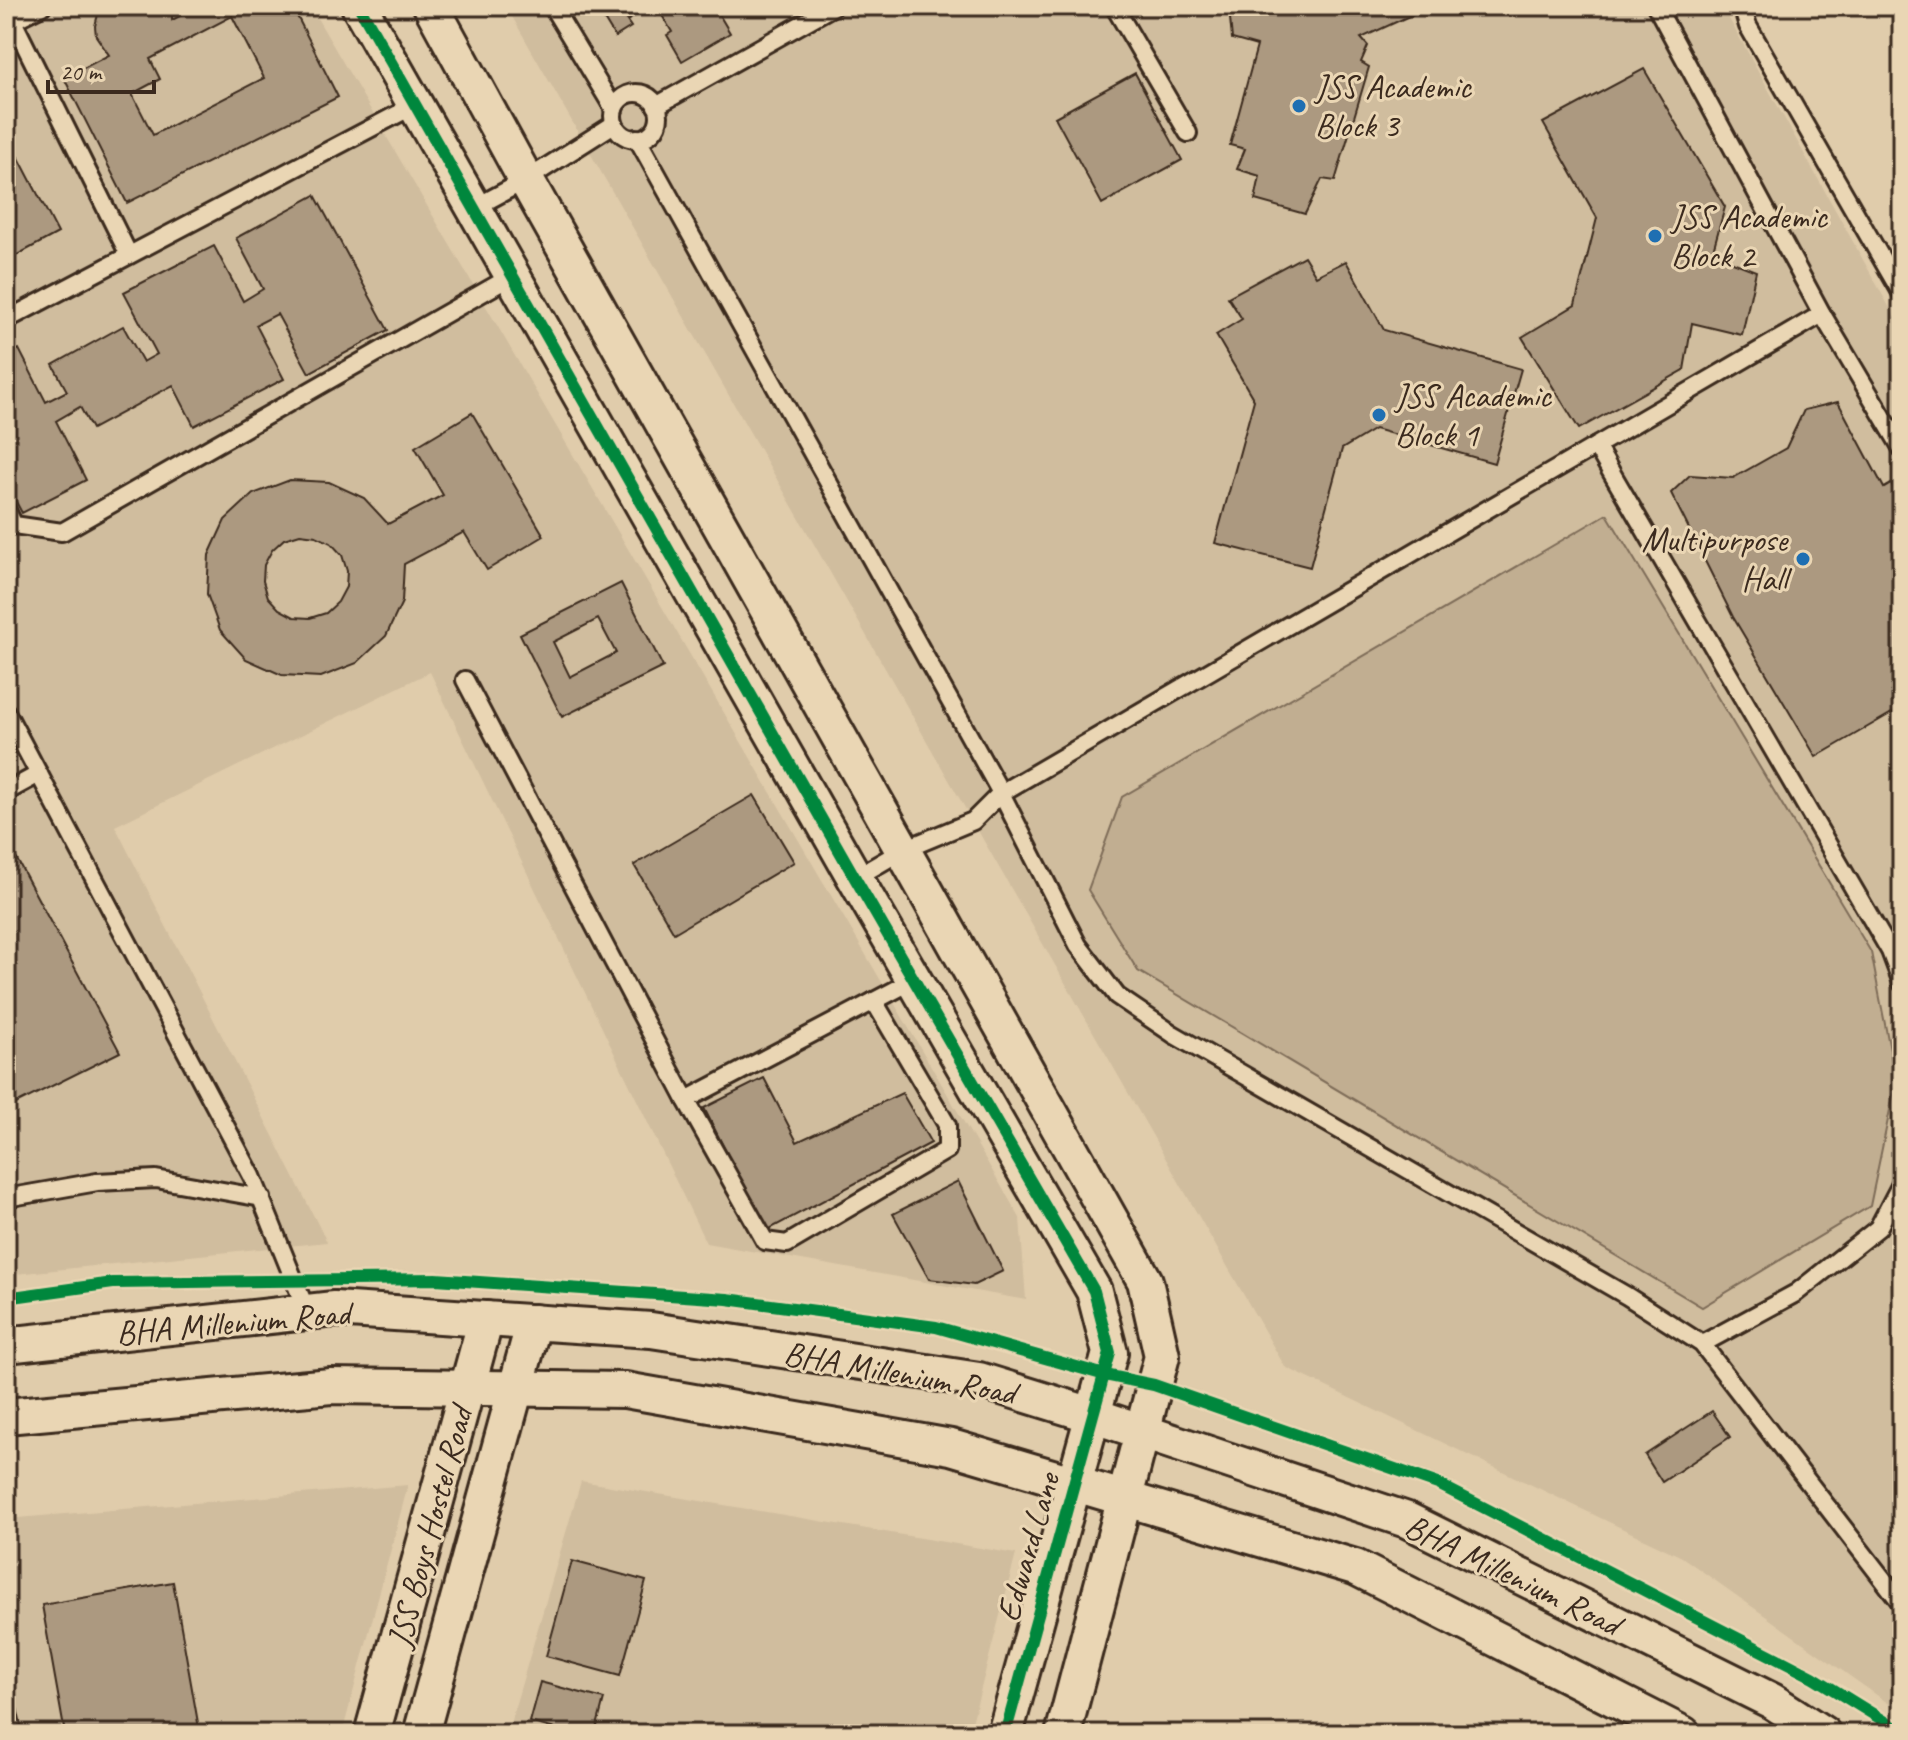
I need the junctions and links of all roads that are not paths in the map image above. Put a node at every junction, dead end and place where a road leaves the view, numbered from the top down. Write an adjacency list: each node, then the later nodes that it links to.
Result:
1 (42, 6): 9 (lane)
2 (359, 6): 10 (street, Edward Lane)
3 (431, 6): 15 (street)
4 (552, 6): 12 (lane)
5 (834, 6): 11 (lane)
6 (1114, 6): 13 (lane)
7 (1656, 6): 20 (lane)
8 (1742, 6): 19 (lane)
9 (9, 23): 17 (lane)
10 (415, 105): 16 (street, Edward Lane); 17 (lane)
11 (656, 106): 12 (lane); 14 (lane)
12 (614, 116): 14 (lane); 15 (lane)
13 (1188, 133)
14 (637, 138): 29 (lane)
15 (526, 180): 16 (lane); 30 (street)
16 (474, 208): 18 (street, Edward Lane)
17 (129, 255): 21 (lane)
18 (512, 276): 24 (lane); 31 (street, Edward Lane)
19 (1902, 294)
20 (1822, 314): 22 (lane); 23 (lane)
21 (6, 320)
22 (1596, 446): 29 (lane); 33 (lane)
23 (1902, 449)
24 (6, 509)
25 (465, 680): 35 (lane)
26 (6, 712): 27 (lane)
27 (39, 774): 28 (lane); 38 (lane)
28 (6, 792)
29 (1001, 793): 30 (lane); 42 (lane)
30 (903, 850): 31 (lane); 48 (street)
31 (855, 878): 32 (street, Edward Lane)
32 (914, 980): 34 (lane); 47 (street, Edward Lane)
33 (1902, 983)
34 (874, 1001): 35 (lane); 35 (lane)
35 (686, 1100)
36 (1902, 1182): 42 (lane)
37 (6, 1198): 38 (lane)
38 (262, 1198): 39 (lane)
39 (307, 1312): 40 (street, BHA Millenium Road); 43 (street, BHA Millenium Road)
40 (486, 1319): 41 (street, BHA Millenium Road); 44 (street, JSS Boys Hostel Road)
41 (534, 1322): 45 (street, JSS Boys Hostel Road); 47 (street, BHA Millenium Road)
42 (1702, 1344): 51 (lane)
43 (6, 1345)
44 (467, 1388): 45 (street, BHA Millenium Road); 46 (street, BHA Millenium Road); 52 (street, JSS Boys Hostel Road)
45 (517, 1389): 49 (street, BHA Millenium Road); 53 (street, JSS Boys Hostel Road)
46 (6, 1416)
47 (1095, 1416): 48 (street, BHA Millenium Road); 49 (street, Edward Lane)
48 (1141, 1433): 50 (street); 57 (street, BHA Millenium Road)
49 (1073, 1483): 50 (street, BHA Millenium Road); 54 (street, Edward Lane)
50 (1123, 1498): 55 (street); 56 (street, BHA Millenium Road)
51 (1902, 1604)
52 (372, 1734)
53 (421, 1734)
54 (1005, 1734)
55 (1063, 1734)
56 (1683, 1734)
57 (1823, 1734)

